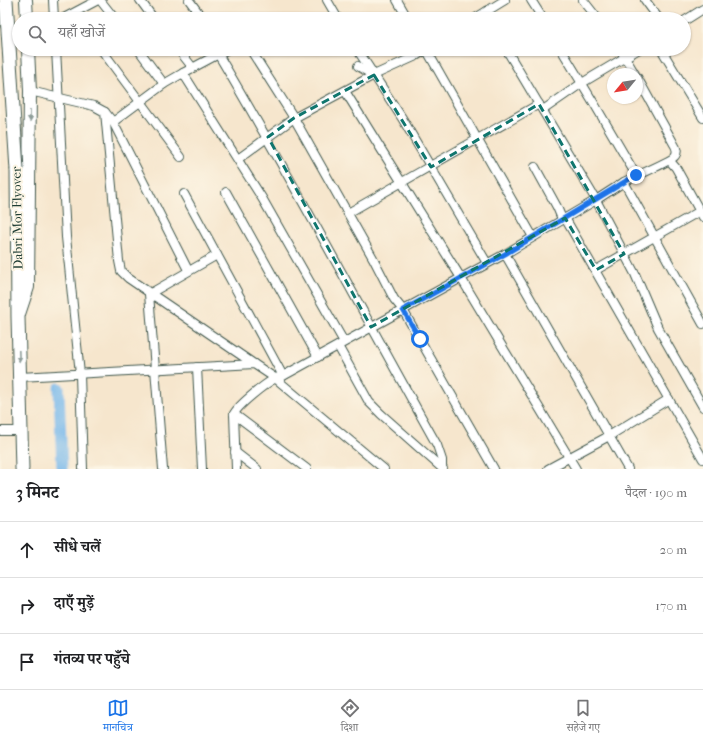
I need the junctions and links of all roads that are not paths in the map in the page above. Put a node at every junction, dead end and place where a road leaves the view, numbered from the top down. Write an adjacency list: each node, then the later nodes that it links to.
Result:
1 (6, 0): 86 (main road, Dabri Mor Flyover, bridge)
2 (26, 0): 14 (main road)
3 (53, 0): 15 (street)
4 (99, 0): 16 (street); 17 (street)
5 (140, 0): 18 (street)
6 (189, 0): 19 (street)
7 (327, 0): 20 (street)
8 (397, 0): 21 (street)
9 (505, 0): 22 (street)
10 (531, 0): 23 (street)
11 (583, 0): 24 (street)
12 (645, 0): 25 (street)
13 (703, 9): 26 (street)
14 (27, 12)
15 (54, 12)
16 (82, 12)
17 (109, 12)
18 (149, 12)
19 (198, 12)
20 (334, 12)
21 (404, 12)
22 (492, 12)
23 (539, 12)
24 (592, 12)
25 (654, 12)
26 (691, 17)
27 (28, 56): 50 (main road)
28 (56, 56): 52 (street)
29 (106, 56): 53 (street)
30 (143, 56): 48 (street)
31 (184, 56): 43 (street)
32 (214, 56): 43 (street)
33 (219, 56): 59 (street)
34 (254, 56): 56 (street)
35 (362, 56): 46 (street)
36 (416, 56): 46 (street)
37 (431, 56): 60 (street)
38 (510, 56): 54 (street)
39 (565, 56): 47 (street)
40 (665, 56): 57 (street)
41 (626, 57): 44 (street); 47 (street)
42 (358, 66): 46 (street)
43 (193, 68): 45 (street)
44 (632, 68)
45 (183, 73): 48 (street); 62 (street)
46 (374, 75): 51 (street); 64 (street)
47 (582, 83): 54 (street); 66 (street)
48 (164, 84): 53 (street)
49 (643, 88): 63 (street)
50 (30, 91): 52 (street); 86 (main road, one-way to 86)
51 (345, 91): 56 (street); 68 (street)
52 (59, 98): 55 (street); 94 (street)
53 (141, 102): 58 (street); 61 (street)
54 (541, 107): 60 (street); 71 (street)
55 (104, 112): 58 (street); 84 (street)
56 (294, 118): 59 (street); 72 (street)
57 (703, 118)
58 (113, 122): 81 (street)
59 (268, 137): 62 (street); 88 (street)
60 (477, 140): 64 (street); 76 (street)
61 (182, 157)
62 (238, 158): 89 (street)
63 (670, 161): 66 (street); 73 (street)
64 (431, 167): 68 (street); 80 (street)
65 (535, 167): 74 (street)
66 (636, 175): 67 (street)
67 (624, 182): 71 (street); 75 (street)
68 (402, 183): 72 (street); 83 (street)
69 (226, 192): 90 (street)
70 (184, 194): 79 (street)
71 (596, 200): 74 (street); 78 (street)
72 (348, 213): 85 (street)
73 (701, 214): 75 (street)
74 (564, 219): 76 (street); 82 (street)
75 (654, 236): 78 (street); 87 (street)
76 (533, 237): 77 (street)
77 (505, 254): 80 (street); 103 (street)
78 (624, 254): 82 (street); 99 (street)
79 (217, 255): 81 (street); 95 (street)
80 (487, 263): 83 (street)
81 (188, 270): 84 (street)
82 (596, 270): 98 (street)
83 (461, 278): 85 (street); 105 (street)
84 (149, 294): 91 (street); 93 (street)
85 (403, 310): 88 (street); 116 (street)
86 (18, 317): 96 (main road, Dabri Mor Flyover, one-way to 96)
87 (703, 324)
88 (371, 328): 89 (street); 107 (street)
89 (341, 344): 90 (street); 107 (street)
90 (318, 357): 95 (street)
91 (254, 364): 92 (street); 97 (street)
92 (197, 367): 93 (street); 111 (street)
93 (156, 369): 94 (street); 110 (street)
94 (80, 374): 96 (street); 109 (street)
95 (283, 376): 97 (street)
96 (20, 378): 102 (main road, Dabri Mor Flyover)
97 (275, 378): 100 (street); 115 (street)
98 (669, 400): 103 (street); 106 (street)
99 (703, 407)
100 (234, 414): 104 (street); 114 (street)
101 (0, 431): 102 (street)
102 (20, 431): 108 (main road, Dabri Mor Flyover)
103 (609, 436): 105 (street); 119 (street)
104 (235, 452): 112 (street); 113 (street)
105 (570, 457): 117 (street); 118 (street)
106 (703, 459)
107 (443, 468)
108 (22, 469)
109 (83, 469)
110 (163, 469)
111 (202, 469)
112 (236, 469)
113 (257, 469)
114 (307, 469)
115 (384, 469)
116 (494, 469)
117 (548, 469)
118 (576, 469)
119 (628, 469)

